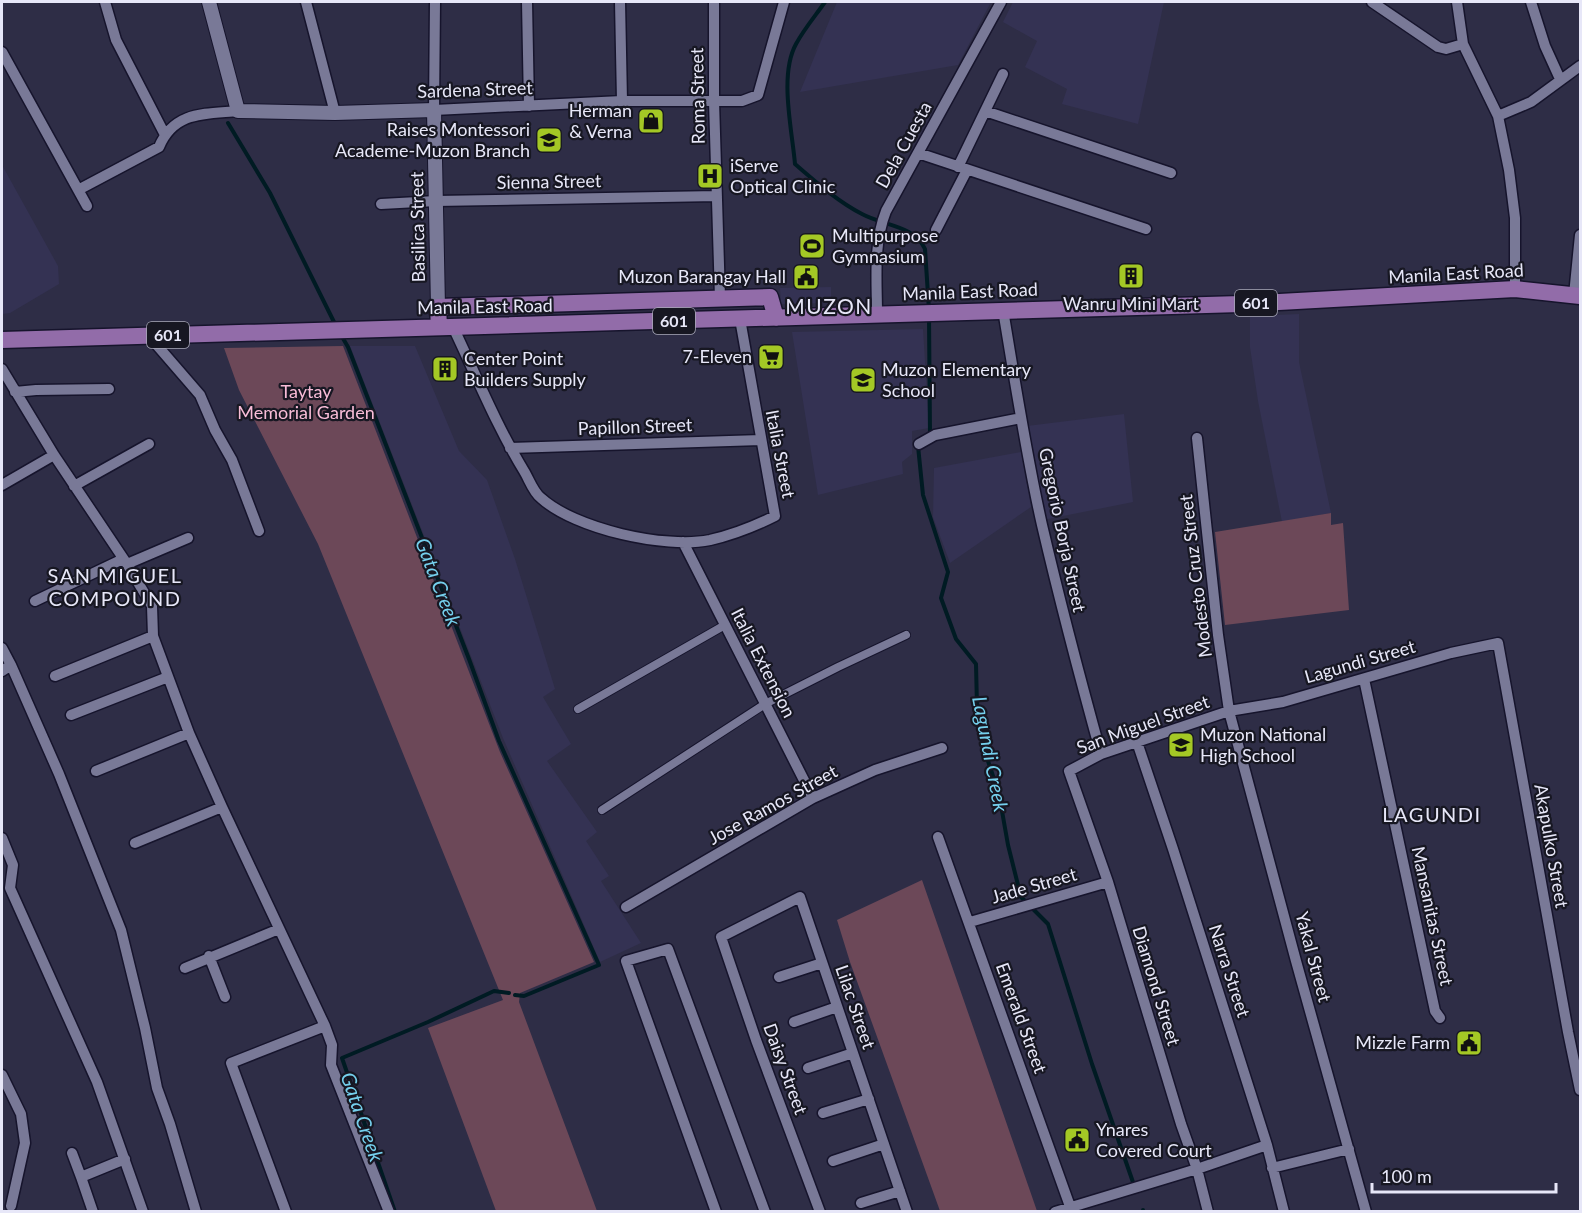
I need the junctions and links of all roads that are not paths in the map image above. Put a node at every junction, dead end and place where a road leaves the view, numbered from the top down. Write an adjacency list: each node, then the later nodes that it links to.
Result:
1 (105, 2): 26 (street)
2 (209, 2): 22 (street)
3 (306, 2): 24 (street)
4 (435, 2): 21 (street, Basilica Street)
5 (527, 2): 20 (street)
6 (620, 2): 18 (street)
7 (714, 2): 19 (street, Roma Street)
8 (784, 2): 19 (street, Sardena Street)
9 (1000, 2): 27 (street, Dela Cuesta)
10 (1372, 2): 13 (street)
11 (1457, 2): 13 (street)
12 (1531, 2): 17 (street)
13 (1463, 44): 25 (street)
14 (2, 52): 30 (street)
15 (1581, 66): 17 (street)
16 (1003, 74): 23 (street)
17 (1560, 79): 25 (street)
18 (622, 101): 19 (street, Sardena Street); 20 (street, Sardena Street)
19 (714, 101): 31 (street, Roma Street)
20 (529, 106): 21 (street, Sardena Street)
21 (434, 110): 24 (street, Sardena Street); 32 (street, Basilica Street)
22 (238, 111): 24 (street, Sardena Street); 26 (street)
23 (985, 111): 28 (street); 29 (street)
24 (335, 113)
25 (1498, 116): 38 (street)
26 (164, 133): 30 (street)
27 (918, 153): 28 (street); 44 (street, Dela Cuesta)
28 (963, 169): 35 (street); 36 (street)
29 (1171, 173)
30 (78, 189): 34 (street)
31 (717, 196): 32 (street, Sienna Street); 40 (street, Roma Street)
32 (436, 201): 33 (street, Sienna Street); 42 (street, Basilica Street)
33 (381, 204)
34 (87, 206)
35 (1146, 229)
36 (936, 230)
37 (1581, 235): 39 (street)
38 (1515, 289): 39 (main road, Manila East Road / 601); 43 (main road, Manila East Road / 601)
39 (1577, 296)
40 (720, 298): 41 (main road); 45 (main road); 47 (main road)
41 (577, 302): 42 (main road); 48 (main road)
42 (438, 307): 49 (main road)
43 (1004, 310): 44 (main road, Manila East Road / 601); 55 (street, Gregorio Borja Street)
44 (878, 315): 45 (main road, Manila East Road / 601)
45 (776, 318): 46 (main road, Manila East Road / 601)
46 (740, 319): 47 (main road, Manila East Road / 601); 57 (street, Italia Street)
47 (720, 320): 48 (main road, Manila East Road / 601)
48 (577, 324): 49 (main road, Manila East Road / 601)
49 (446, 327): 50 (main road, Manila East Road / 601); 60 (street, Italia Street)
50 (149, 336): 51 (main road, Manila East Road / 601); 64 (street)
51 (2, 340)
52 (2, 369): 54 (street)
53 (109, 389): 54 (street)
54 (15, 392): 61 (street)
55 (1021, 418): 59 (street); 85 (street, Gregorio Borja Street)
56 (1197, 438): 80 (street, Modesto Cruz Street)
57 (761, 440): 60 (street, Papillon Street); 66 (street, Italia Street)
58 (149, 444): 63 (street)
59 (919, 444)
60 (510, 448): 66 (street, Italia Street)
61 (54, 455): 62 (street); 63 (street)
62 (2, 485)
63 (74, 486): 67 (street)
64 (259, 531)
65 (188, 538): 67 (street)
66 (683, 543): 69 (street, Italia Extension)
67 (125, 562): 68 (street); 71 (street)
68 (35, 601)
69 (725, 625): 78 (street, Italia Extension); 79 (street)
70 (906, 635): 78 (street)
71 (153, 636): 75 (street); 76 (street)
72 (1498, 643): 77 (street, Lagundi Street); 111 (street, Akapulko Street)
73 (2, 648): 74 (street)
74 (6, 668): 130 (street)
75 (55, 676)
76 (168, 677): 81 (street); 82 (street)
77 (1364, 679): 80 (street, Lagundi Street); 105 (street, Mansanitas Street)
78 (765, 704): 88 (street, Italia Extension); 90 (street)
79 (578, 709)
80 (1229, 711): 83 (street, San Miguel Street); 116 (street, Yakal Street)
81 (71, 715)
82 (189, 733): 86 (street); 89 (street)
83 (1137, 742): 85 (street, San Miguel Street); 115 (street, Narra Street)
84 (942, 748): 88 (street, Jose Ramos Street)
85 (1101, 754): 87 (street, San Miguel Street)
86 (96, 771)
87 (1069, 771): 94 (street, Diamond Street)
88 (813, 798): 95 (street, Jose Ramos Street)
89 (222, 807): 93 (street); 97 (street)
90 (602, 810)
91 (938, 837): 96 (street, Emerald Street)
92 (2, 838): 118 (street)
93 (135, 843)
94 (1108, 882): 96 (street, Jade Street); 121 (street, Diamond Street)
95 (627, 907)
96 (970, 922): 125 (street, Emerald Street)
97 (279, 929): 99 (street); 107 (street)
98 (721, 937): 100 (street, Lilac Street); 134 (street, Daisy Street)
99 (209, 956): 101 (street); 103 (street)
100 (822, 963): 102 (street); 104 (street, Lilac Street)
101 (185, 968)
102 (779, 977)
103 (225, 997)
104 (837, 1007): 106 (street); 108 (street, Lilac Street)
105 (1440, 1018)
106 (794, 1022)
107 (325, 1026): 127 (street); 131 (street)
108 (853, 1053): 109 (street); 112 (street, Lilac Street)
109 (808, 1068)
110 (2, 1075): 126 (street)
111 (1581, 1090)
112 (869, 1099): 113 (street); 114 (street, Lilac Street)
113 (823, 1113)
114 (884, 1144): 119 (street); 123 (street, Lilac Street)
115 (1267, 1145): 120 (street, Narra Street); 121 (street)
116 (1349, 1149): 120 (street); 139 (street, Yakal Street)
117 (72, 1154): 122 (street)
118 (125, 1159): 122 (street); 129 (street)
119 (833, 1161)
120 (1272, 1168): 138 (street, Narra Street)
121 (1197, 1169): 125 (street); 137 (street, Diamond Street)
122 (81, 1177): 128 (street)
123 (900, 1191): 124 (street); 135 (street, Lilac Street)
124 (861, 1203)
125 (1071, 1209): 136 (street)
126 (9, 1210)
127 (387, 1211)
128 (93, 1212)
129 (143, 1212)
130 (196, 1212)
131 (286, 1212)
132 (716, 1212): 133 (street)
133 (765, 1212)
134 (820, 1212)
135 (907, 1212)
136 (1055, 1212)
137 (1208, 1212)
138 (1284, 1212)
139 (1366, 1212)

